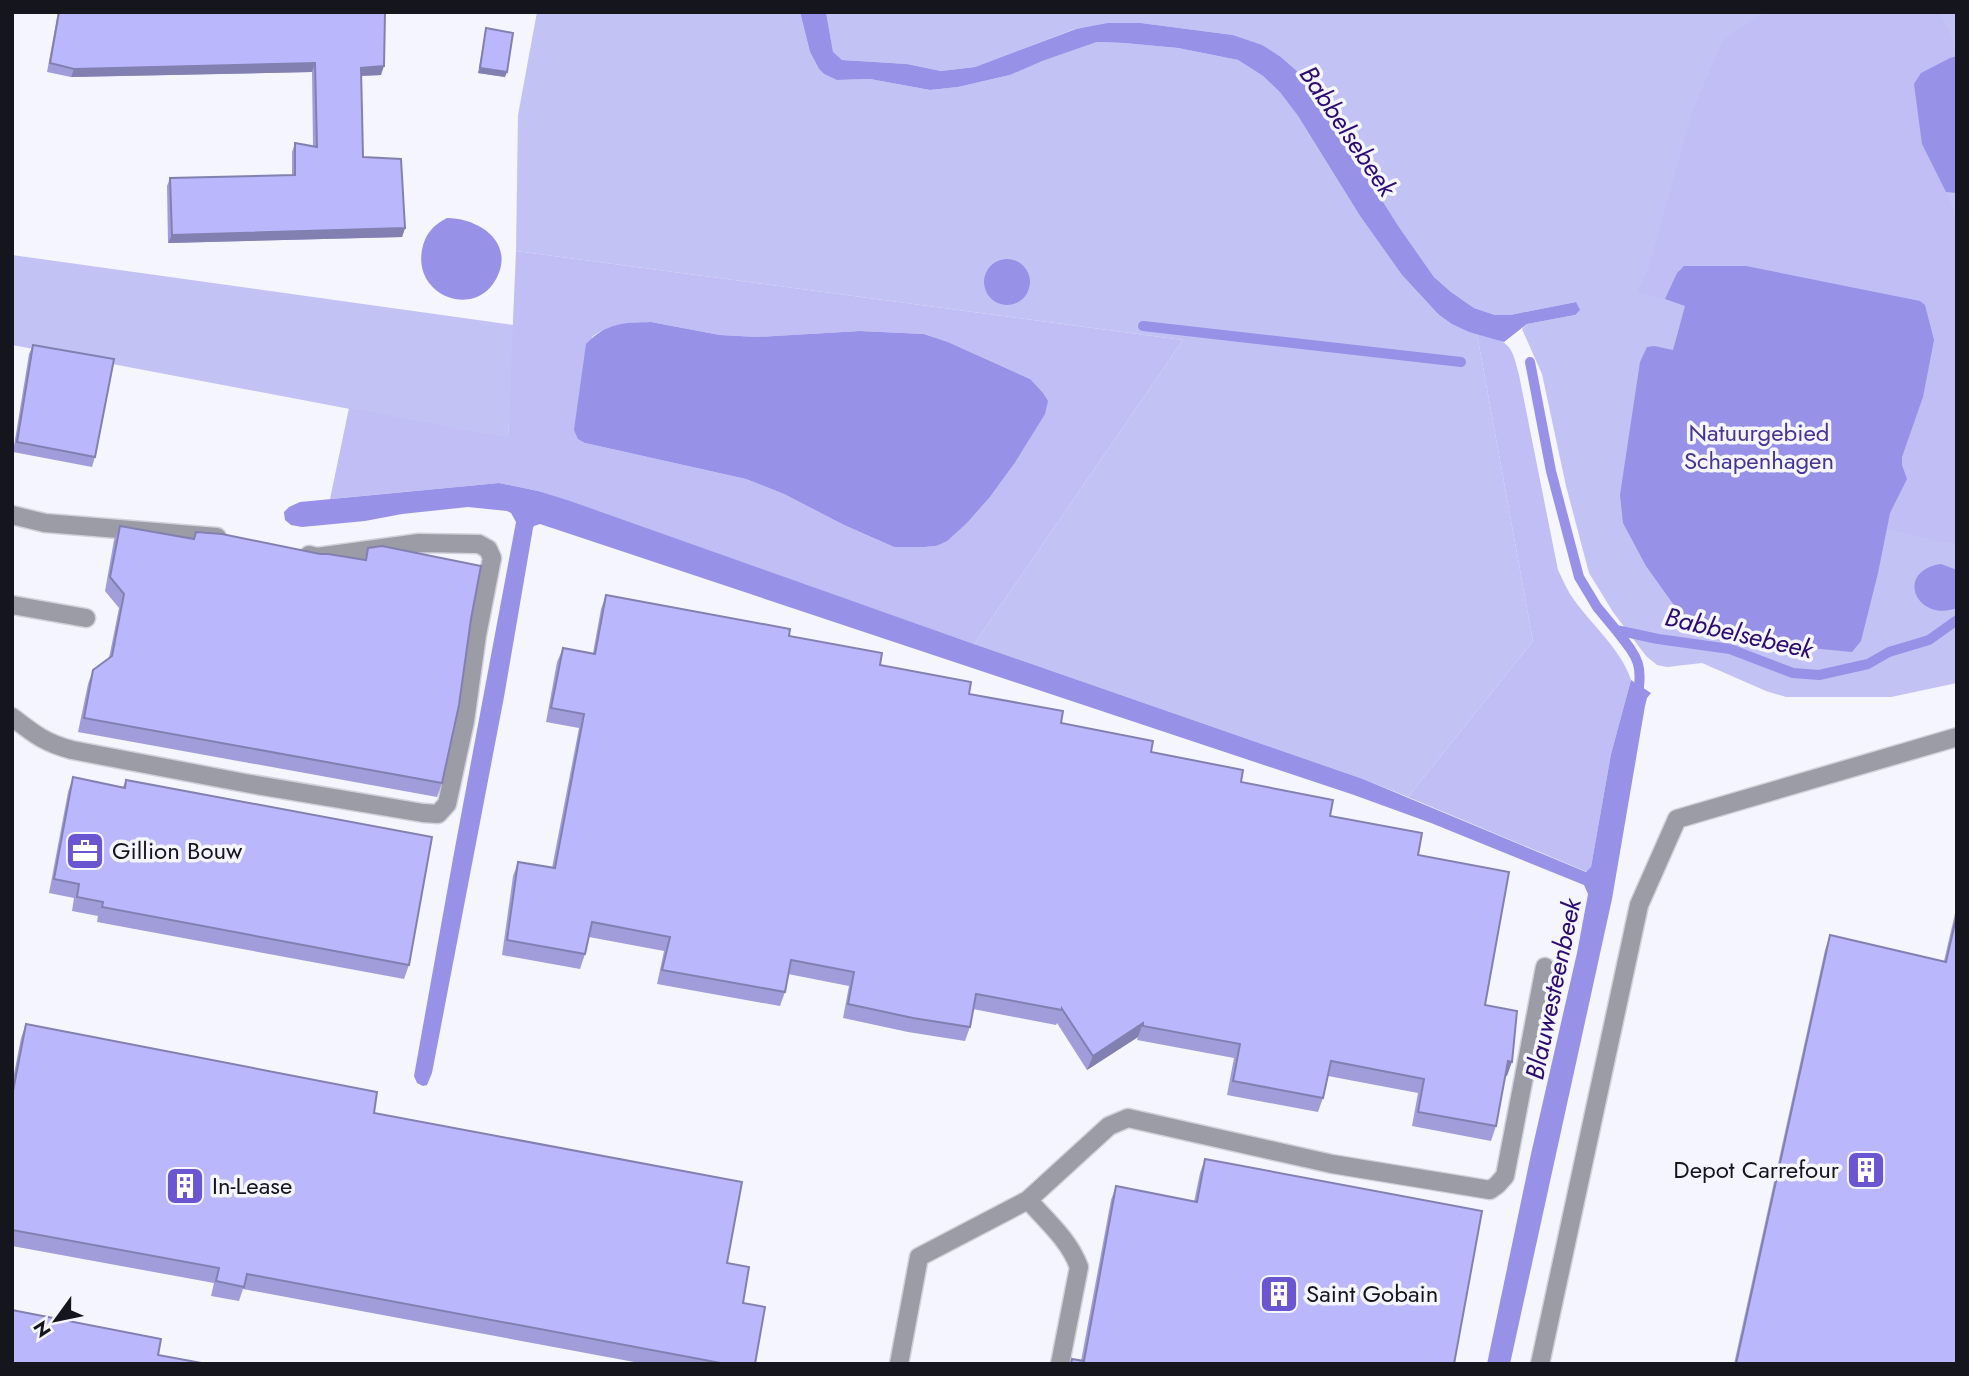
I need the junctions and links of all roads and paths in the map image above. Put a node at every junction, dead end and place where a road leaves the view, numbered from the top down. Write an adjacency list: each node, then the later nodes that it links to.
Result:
1 (12, 516): 2 (street)
2 (239, 539)
3 (291, 551): 6 (street)
4 (12, 605): 5 (street)
5 (86, 618)
6 (12, 717)
7 (1957, 737): 12 (street)
8 (1545, 967): 9 (street)
9 (1028, 1200): 10 (street); 11 (street)
10 (899, 1364)
11 (1060, 1364)
12 (1539, 1364)

